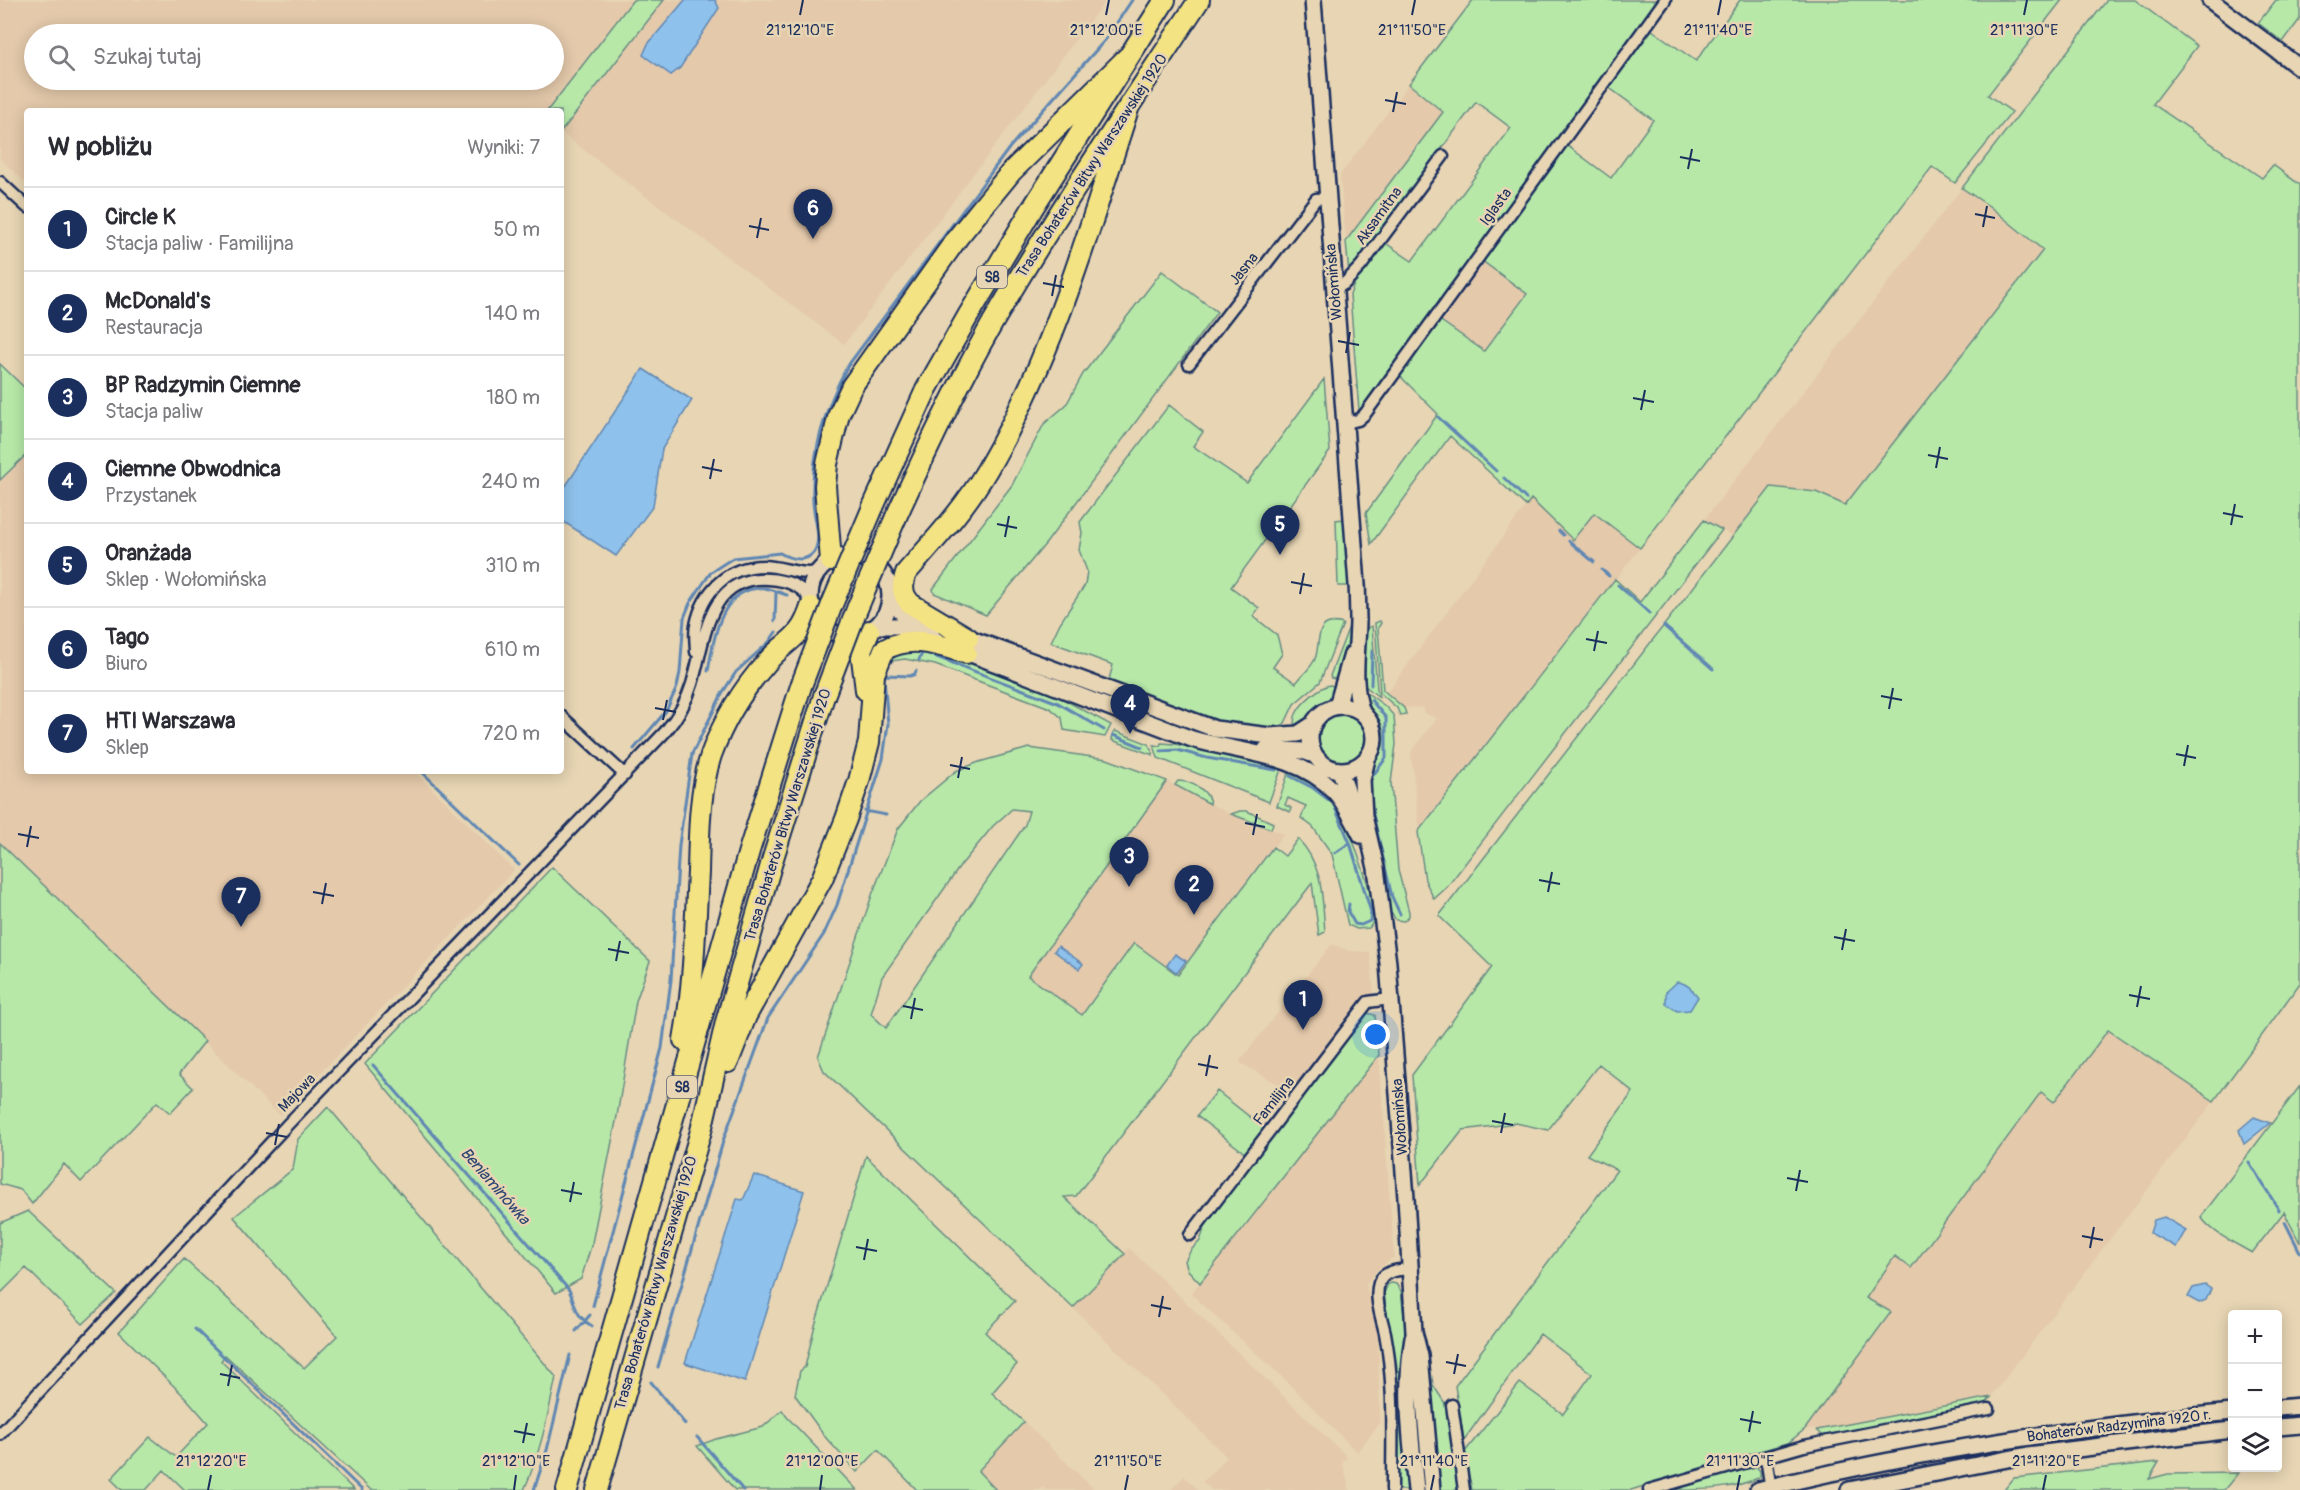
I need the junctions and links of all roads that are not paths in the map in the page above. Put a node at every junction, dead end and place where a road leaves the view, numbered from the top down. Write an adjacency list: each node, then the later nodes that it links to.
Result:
1 (1165, 0): 6 (highway, Trasa Bohaterów Bitwy Warszawskiej 1920 / S8)
2 (1198, 0): 8 (highway, Trasa Bohaterów Bitwy Warszawskiej 1920 / S8)
3 (1313, 0): 11 (main road, Wołomińska)
4 (1665, 0): 15 (street, Iglasta)
5 (2210, 0): 7 (main road)
6 (1128, 57): 17 (highway); 37 (highway, Trasa Bohaterów Bitwy Warszawskiej 1920 / S8, bridge)
7 (2300, 68)
8 (1129, 106): 16 (highway); 38 (highway, Trasa Bohaterów Bitwy Warszawskiej 1920 / S8, bridge)
9 (1443, 156): 13 (street, Aksamitna)
10 (0, 182): 12 (street)
11 (1326, 198): 13 (main road, Wołomińska); 14 (street, Jasna)
12 (24, 204)
13 (1334, 290): 15 (main road, Wołomińska)
14 (1189, 364)
15 (1346, 423): 21 (main road, Wołomińska)
16 (940, 535): 18 (highway); 22 (highway)
17 (824, 566): 18 (main road); 19 (main road); 23 (street)
18 (889, 593): 20 (main road); 22 (main road)
19 (810, 602): 20 (main road); 23 (street); 37 (highway)
20 (873, 629): 22 (main road); 26 (highway)
21 (1357, 636): 24 (main road, Wołomińska); 25 (main road, Wołomińska)
22 (967, 645): 26 (highway); 28 (main road); 29 (main road)
23 (696, 662): 33 (street, Majowa)
24 (1337, 706): 25 (main road); 28 (main road)
25 (1362, 712): 31 (main road)
26 (870, 716): 38 (highway)
27 (564, 719): 33 (street)
28 (1312, 725): 30 (main road)
29 (1239, 749): 30 (main road); 34 (main road)
30 (1314, 755): 32 (main road)
31 (1367, 759): 32 (main road); 35 (main road, Wołomińska)
32 (1340, 771): 34 (main road, Wołomińska)
33 (625, 776): 50 (street, Majowa)
34 (1361, 835): 35 (main road, Wołomińska)
35 (1381, 903): 36 (main road, Wołomińska)
36 (1390, 999): 39 (street, Familijna); 40 (main road, Wołomińska)
37 (671, 1125): 53 (highway, Trasa Bohaterów Bitwy Warszawskiej 1920 / S8)
38 (701, 1131): 54 (highway, Trasa Bohaterów Bitwy Warszawskiej 1920 / S8)
39 (1190, 1235)
40 (1410, 1269): 41 (main road, Wołomińska); 55 (street)
41 (1414, 1332): 56 (main road, Wołomińska); 57 (main road, Wołomińska)
42 (1452, 1405): 58 (street)
43 (2300, 1406): 44 (main road)
44 (2282, 1408)
45 (1989, 1410): 51 (street)
46 (2228, 1412): 52 (main road, Bohaterów Radzymina 1920 r.)
47 (2300, 1425): 48 (main road)
48 (2282, 1427)
49 (2228, 1430): 60 (main road, Bohaterów Radzymina 1920 r.)
50 (0, 1434)
51 (1766, 1457): 52 (street); 59 (street)
52 (1767, 1489)
53 (567, 1490)
54 (597, 1490)
55 (1392, 1490)
56 (1416, 1490)
57 (1432, 1490)
58 (1464, 1490)
59 (1649, 1490)
60 (1849, 1490)

